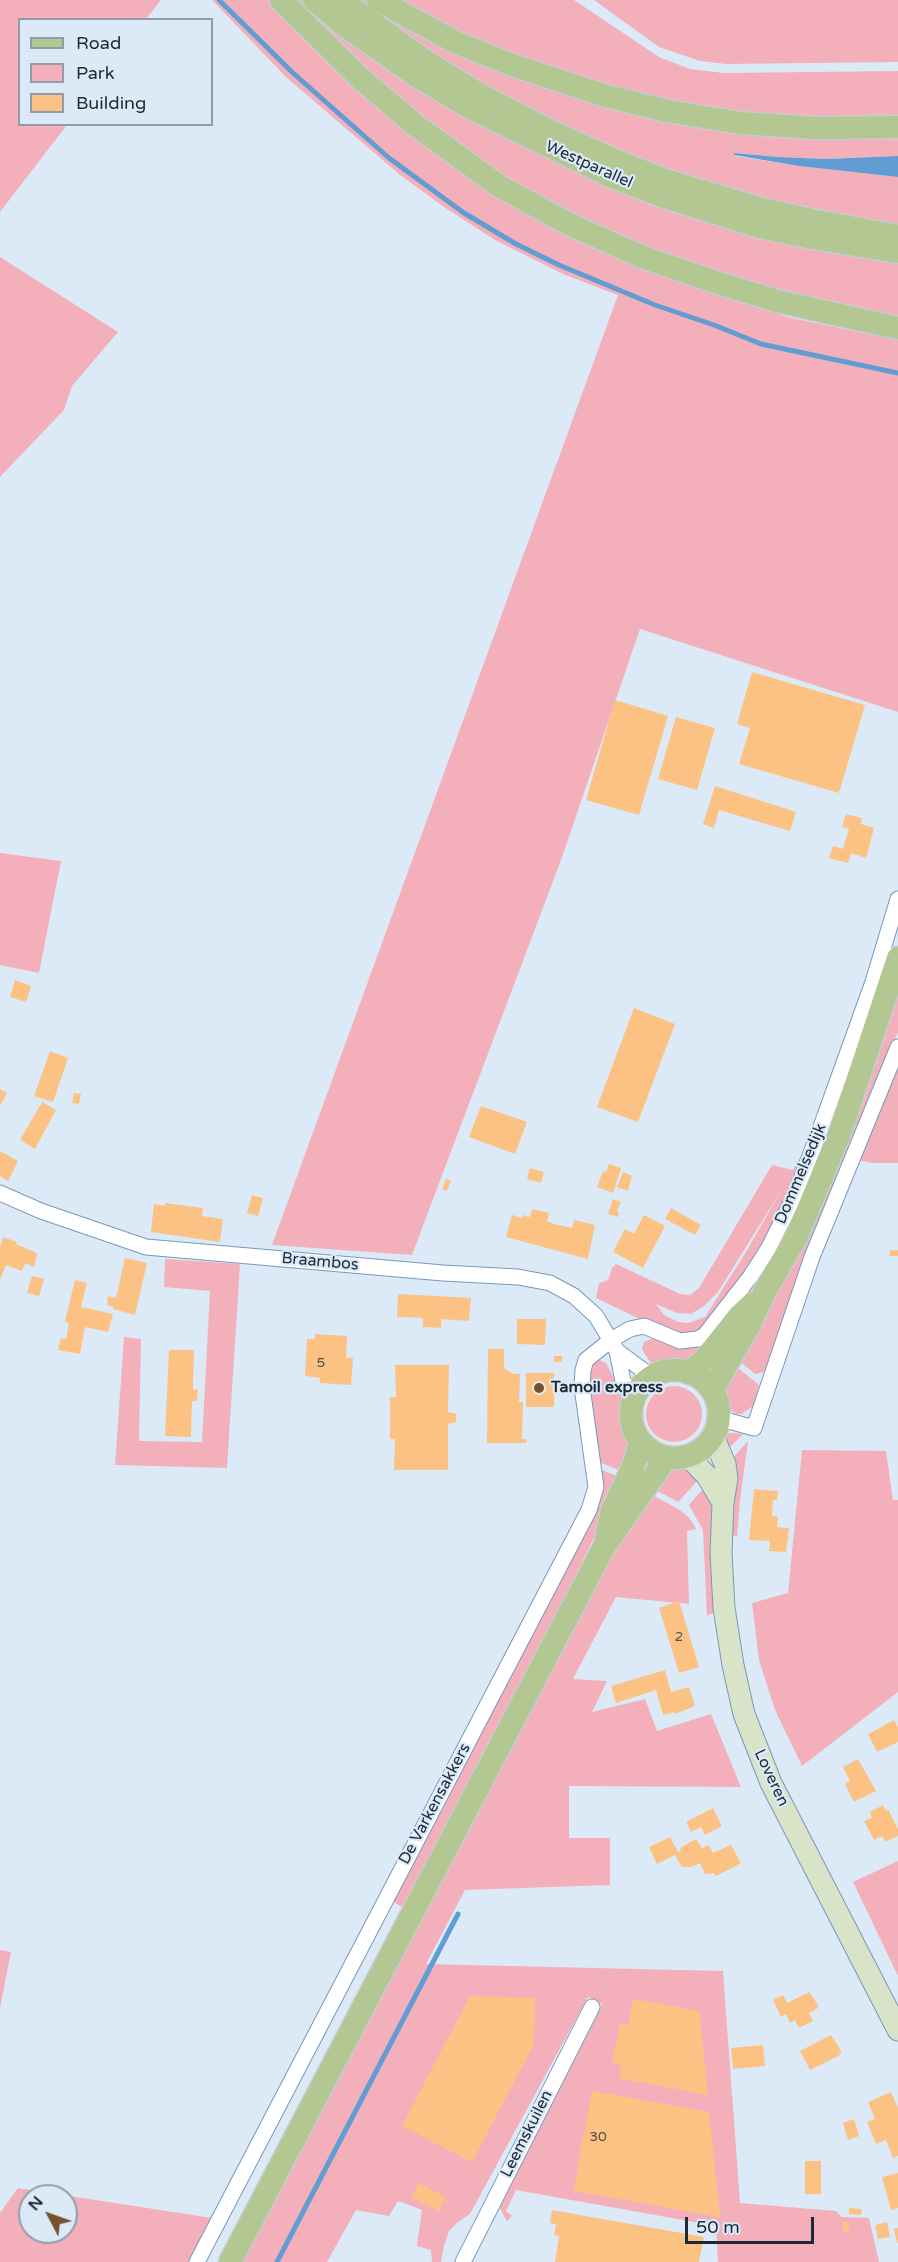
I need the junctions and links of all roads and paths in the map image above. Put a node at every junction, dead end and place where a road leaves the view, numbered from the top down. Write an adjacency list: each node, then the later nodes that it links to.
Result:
1 (280, 0): 8 (main road)
2 (314, 0): 7 (main road, Westparallel)
3 (341, 0): 6 (main road, Westparallel)
4 (378, 0): 5 (main road)
5 (898, 128)
6 (898, 236)
7 (898, 252)
8 (898, 328)
9 (898, 899): 14 (street, Dommelsedijk)
10 (898, 958): 13 (main road, Dommelsedijk)
11 (898, 1047): 19 (street)
12 (0, 1193): 14 (street, Braambos)
13 (765, 1291): 15 (main road, Dommelsedijk); 17 (main road, Dommelsedijk)
14 (614, 1346): 16 (street, Braambos); 18 (street, Braambos); 26 (street, De Varkensakkers)
15 (690, 1373): 16 (main road); 17 (main road)
16 (652, 1377): 18 (main road)
17 (712, 1390): 19 (main road)
18 (634, 1398): 20 (main road)
19 (716, 1427): 21 (main road); 22 (street, Loveren)
20 (641, 1442): 21 (main road); 23 (main road)
21 (677, 1457): 22 (street); 23 (main road)
22 (723, 1503): 25 (street, Loveren)
23 (604, 1547): 27 (main road)
24 (592, 2007): 28 (street, Leemskuilen)
25 (898, 2030)
26 (197, 2262)
27 (230, 2262)
28 (463, 2262)

